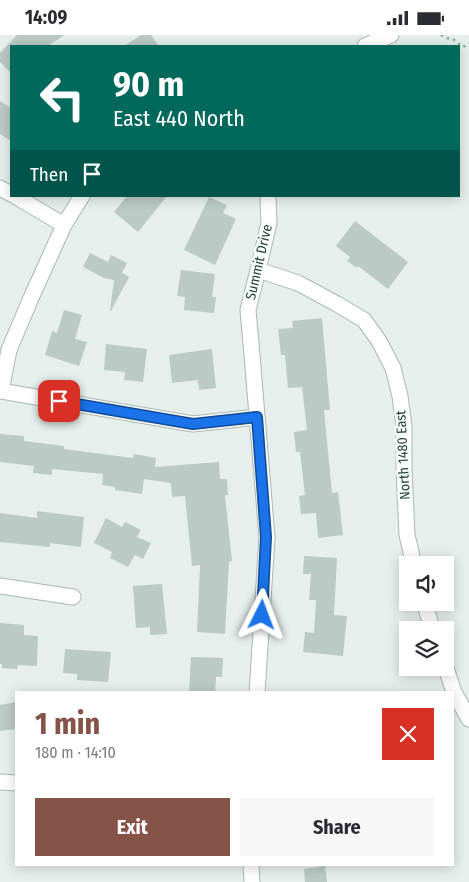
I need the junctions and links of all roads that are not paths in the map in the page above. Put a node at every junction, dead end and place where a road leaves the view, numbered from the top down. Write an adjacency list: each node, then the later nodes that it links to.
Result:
1 (391, 35): 2 (street)
2 (367, 45)
3 (17, 197): 6 (street)
4 (81, 197): 6 (street)
5 (268, 197): 7 (street, Summit Drive)
6 (64, 225): 8 (street)
7 (258, 270): 9 (street, Summit Drive); 10 (street, North 1480 East)
8 (0, 391): 9 (street)
9 (257, 417): 14 (street, Summit Drive)
10 (412, 556)
11 (0, 586): 12 (street)
12 (73, 597)
13 (449, 676): 15 (street)
14 (257, 691)
15 (454, 691)
16 (454, 692): 17 (street)
17 (469, 719)
18 (0, 782): 19 (street)
19 (15, 783)
20 (251, 866): 21 (street)
21 (252, 882)

